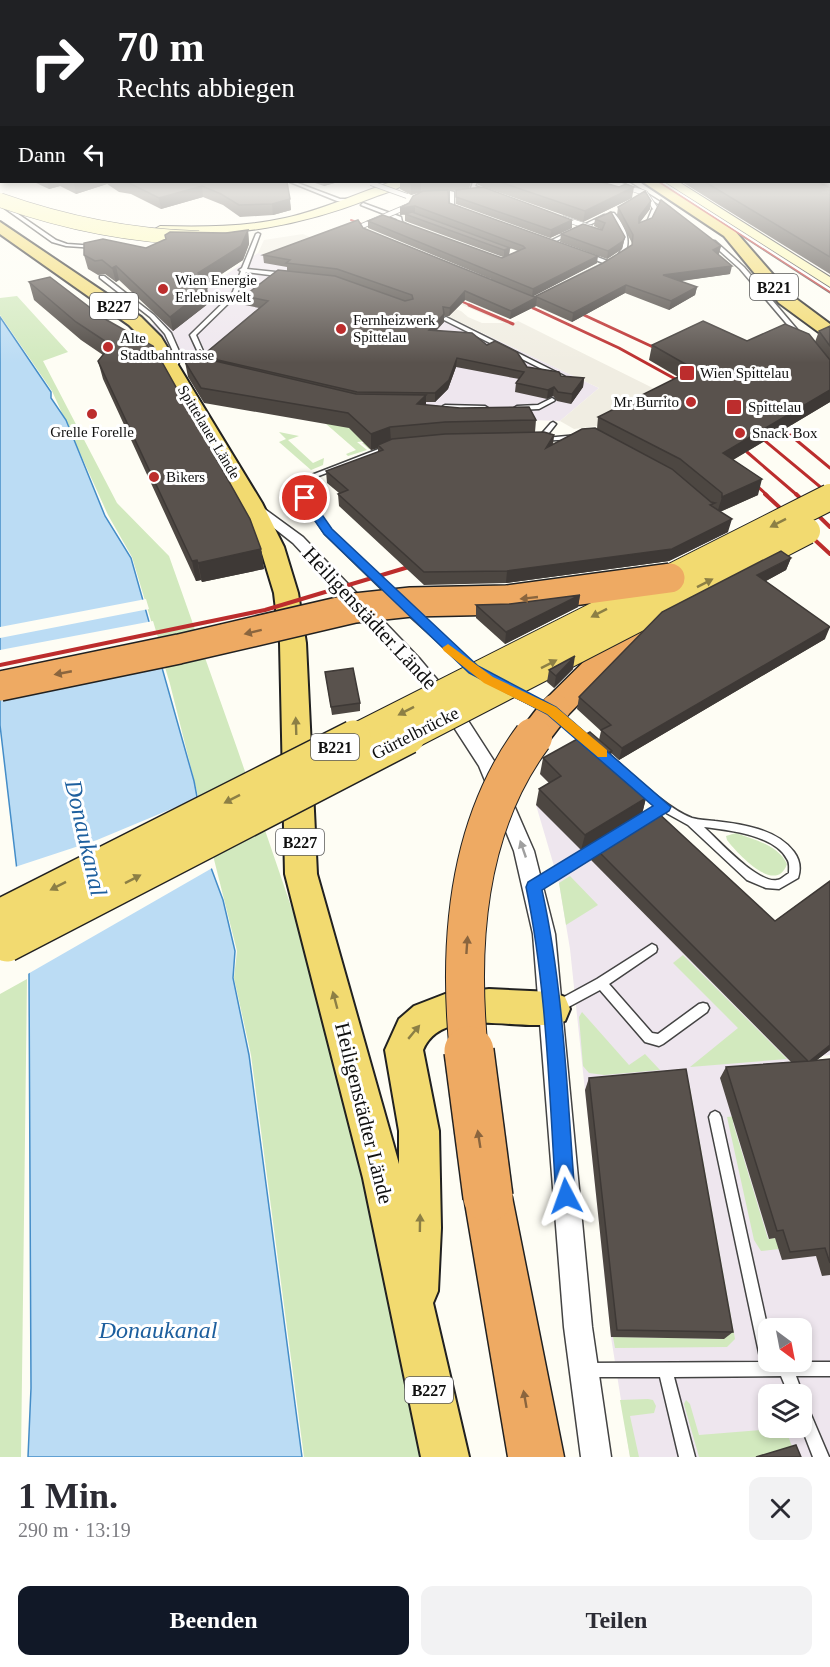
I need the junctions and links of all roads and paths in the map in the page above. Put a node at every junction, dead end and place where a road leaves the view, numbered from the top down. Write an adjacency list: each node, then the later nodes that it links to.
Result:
1 (0, 227): 36 (main road, Spittelauer Lände / B227)
2 (96, 227): 19 (main road, bridge)
3 (135, 227): 4 (main road)
4 (249, 227)
5 (295, 227): 19 (main road)
6 (363, 227): 17 (lane, bridge)
7 (411, 227): 15 (lane)
8 (582, 227): 22 (lane)
9 (587, 227): 16 (lane, bridge)
10 (620, 227): 26 (lane)
11 (720, 227): 18 (main road, B221)
12 (730, 227): 31 (lane)
13 (735, 227): 31 (main road)
14 (38, 228): 24 (lane)
15 (416, 229)
16 (599, 231)
17 (366, 233)
18 (729, 233): 31 (main road); 33 (main road, B221)
19 (258, 234): 28 (lane)
20 (539, 238): 22 (lane)
21 (708, 238): 34 (lane)
22 (550, 242): 23 (lane)
23 (560, 245)
24 (99, 248)
25 (579, 252): 26 (lane)
26 (608, 263): 27 (lane)
27 (599, 268)
28 (242, 270): 29 (lane); 35 (lane)
29 (292, 275)
30 (102, 277): 36 (lane)
31 (828, 292)
32 (446, 319): 37 (lane)
33 (829, 331)
34 (802, 339)
35 (208, 367)
36 (172, 369): 48 (main road, Spittelauer Lände / B227)
37 (563, 382)
38 (552, 400): 41 (lane)
39 (437, 407): 40 (lane)
40 (492, 408)
41 (509, 408)
42 (553, 424): 45 (lane)
43 (584, 436): 45 (lane)
44 (528, 440): 45 (lane)
45 (539, 440)
46 (401, 445): 52 (lane)
47 (830, 497): 50 (main road, Gürtelbrücke / B221, one-way to 50, bridge)
48 (251, 503): 56 (street, Heiligenstädter Lände, one-way to 48); 65 (main road, Heiligenstädter Lände / B227, one-way to 48)
49 (830, 519): 50 (main road, Gürtelbrücke / B221, one-way to 49, bridge)
50 (662, 594): 51 (highway, one-way to 51, bridge); 57 (main road, Gürtelbrücke / B221, one-way to 57, bridge); 58 (main road, Gürtelbrücke / B221, one-way to 50, bridge); 73 (highway, one-way to 50, bridge)
51 (0, 686)
52 (664, 807): 53 (lane); 54 (lane)
53 (650, 815)
54 (691, 822): 54 (lane)
55 (611, 839): 56 (lane)
56 (534, 887): 62 (street, Heiligenstädter Lände)
57 (0, 916)
58 (0, 948)
59 (652, 949): 60 (lane)
60 (601, 983): 61 (lane); 62 (lane)
61 (703, 1008)
62 (552, 1009): 65 (main road, one-way to 62); 70 (street, Heiligenstädter Lände)
63 (715, 1117): 64 (lane)
64 (759, 1318)
65 (414, 1323): 72 (main road, Heiligenstädter Lände / B227)
66 (758, 1364): 67 (lane)
67 (665, 1368): 70 (lane); 75 (lane)
68 (830, 1368): 69 (lane)
69 (812, 1369)
70 (584, 1370): 74 (street, Heiligenstädter Lände)
71 (812, 1435): 76 (lane)
72 (445, 1457)
73 (536, 1457)
74 (596, 1457)
75 (687, 1457)
76 (821, 1457)

